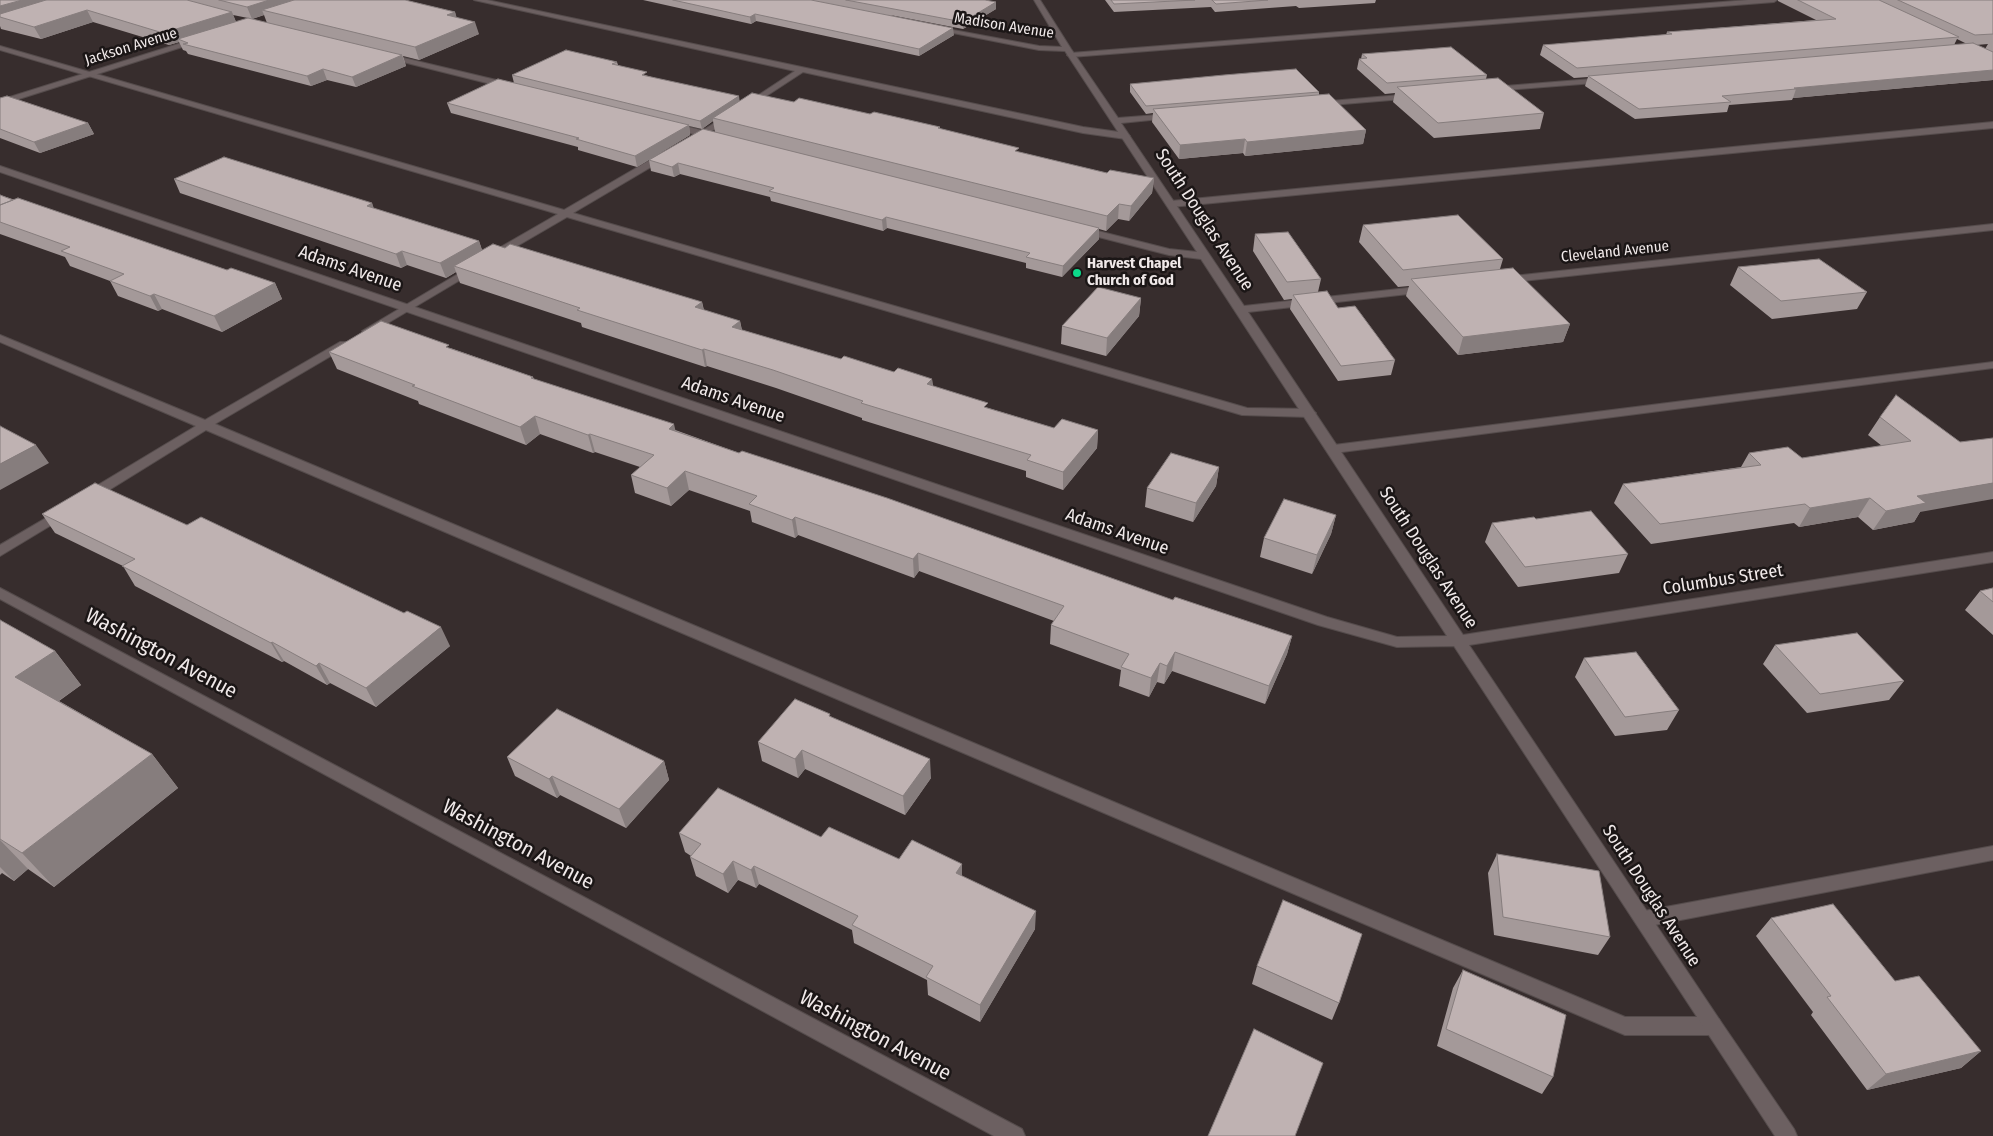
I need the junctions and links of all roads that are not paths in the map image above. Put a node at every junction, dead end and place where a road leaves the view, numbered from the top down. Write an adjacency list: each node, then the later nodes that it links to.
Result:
1 (477, 0): 9 (street)
2 (1037, 0): 7 (street, South Douglas Avenue)
3 (1774, 0): 7 (street, Madison Avenue)
4 (933, 28): 7 (street, Madison Avenue)
5 (208, 37): 10 (street, Jackson Avenue)
6 (0, 48): 10 (street)
7 (1069, 52): 20 (street, South Douglas Avenue)
8 (378, 54): 12 (street)
9 (800, 71): 17 (street); 24 (street)
10 (90, 74): 15 (street, Jackson Avenue); 28 (street)
11 (1612, 79): 13 (street)
12 (521, 89)
13 (1483, 90)
14 (1424, 95): 16 (street)
15 (0, 103)
16 (1315, 104)
17 (743, 109)
18 (735, 114): 23 (street)
19 (1176, 116): 20 (street)
20 (1116, 121): 24 (street, South Douglas Avenue)
21 (664, 124): 23 (street)
22 (1993, 125): 27 (street)
23 (703, 134): 25 (street); 28 (street)
24 (1126, 136): 27 (street, South Douglas Avenue)
25 (722, 138)
26 (0, 169): 34 (street, Adams Avenue)
27 (1171, 204): 31 (street, South Douglas Avenue)
28 (566, 213): 34 (street); 38 (street)
29 (1993, 227): 32 (street, Cleveland Avenue)
30 (1074, 228): 31 (street)
31 (1205, 256): 35 (street, South Douglas Avenue)
32 (1490, 281)
33 (1432, 288): 35 (street)
34 (408, 307): 39 (street); 44 (street, Adams Avenue)
35 (1240, 310): 38 (street, South Douglas Avenue)
36 (0, 338): 39 (street)
37 (1993, 366): 40 (street)
38 (1310, 414): 40 (street, South Douglas Avenue)
39 (206, 425): 41 (street); 47 (street)
40 (1334, 449): 44 (street, South Douglas Avenue)
41 (0, 551)
42 (1993, 558): 44 (street, Columbus Street)
43 (0, 593): 48 (street, Washington Avenue)
44 (1460, 640): 46 (street, South Douglas Avenue)
45 (1993, 853): 46 (street)
46 (1644, 919): 47 (street, South Douglas Avenue)
47 (1712, 1026): 49 (street, South Douglas Avenue)
48 (1015, 1136)
49 (1787, 1136)

